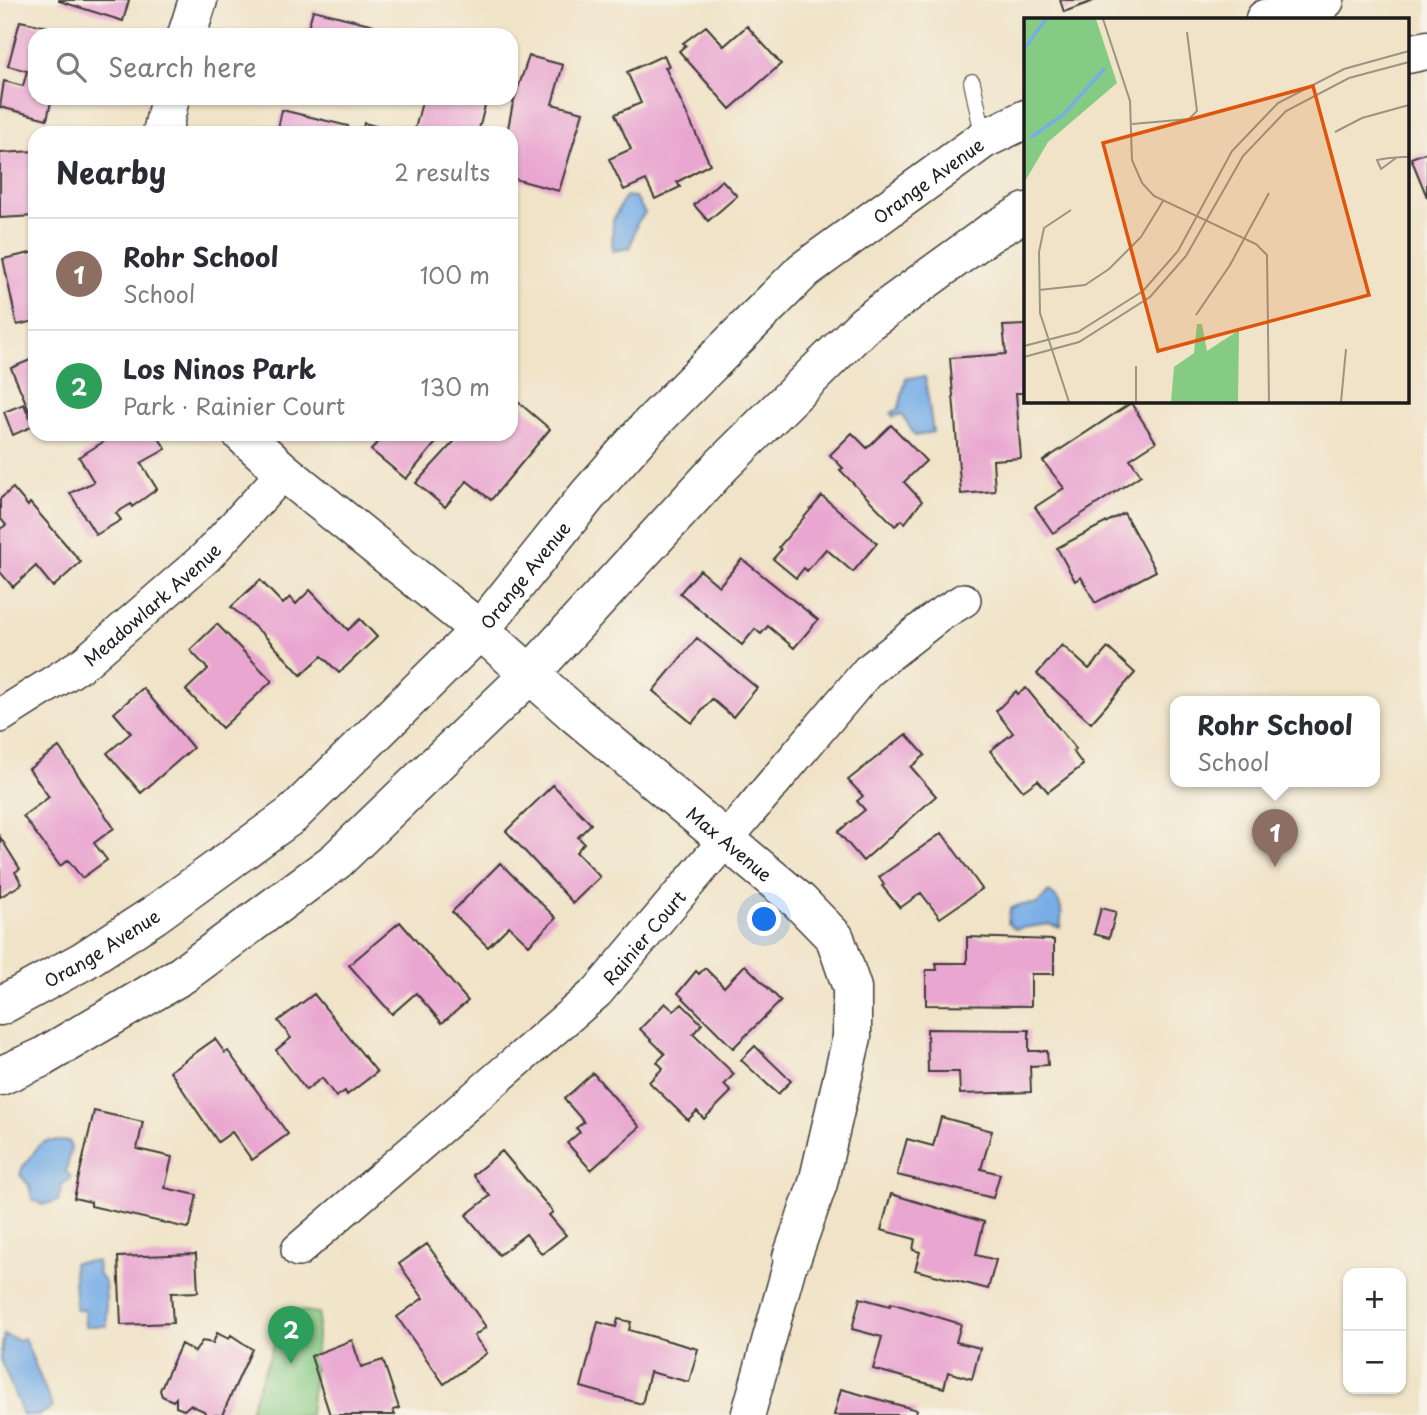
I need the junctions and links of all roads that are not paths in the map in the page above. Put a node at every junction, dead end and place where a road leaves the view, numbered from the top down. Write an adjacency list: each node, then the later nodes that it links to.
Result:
1 (198, 0): 4 (main road)
2 (1325, 0): 3 (main road)
3 (1268, 18)
4 (189, 28)
5 (972, 82): 9 (lane)
6 (168, 105): 8 (main road)
7 (1024, 120): 9 (main road, Orange Avenue)
8 (164, 126)
9 (984, 139): 14 (main road, Orange Avenue)
10 (1024, 213): 15 (main road)
11 (250, 441): 12 (main road, Max Avenue)
12 (284, 472): 14 (main road, Max Avenue); 16 (street, Meadowlark Avenue)
13 (964, 600): 17 (street, Rainier Court)
14 (480, 630): 15 (main road, Max Avenue); 18 (main road, Orange Avenue)
15 (530, 674): 17 (main road, Max Avenue); 19 (main road)
16 (0, 716)
17 (726, 841): 20 (street, Rainier Court); 21 (main road, Max Avenue)
18 (0, 1006)
19 (0, 1076)
20 (298, 1250)
21 (792, 1256): 22 (street, Max Avenue)
22 (747, 1415)

